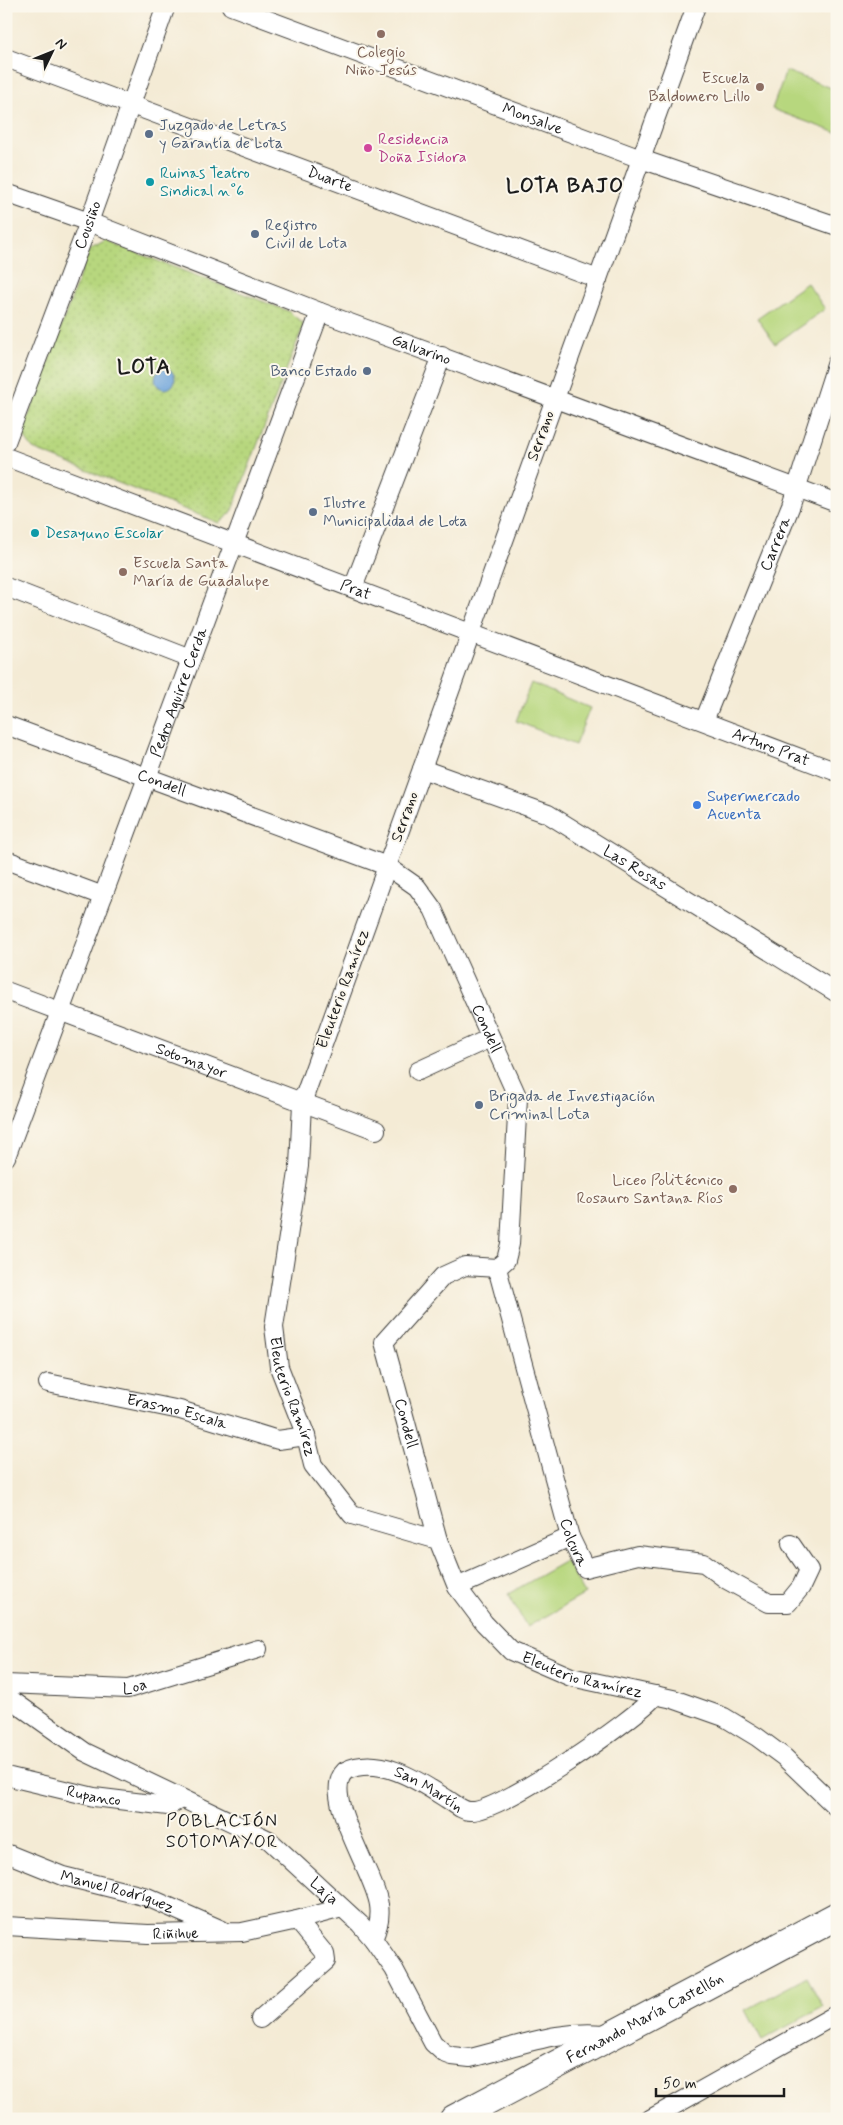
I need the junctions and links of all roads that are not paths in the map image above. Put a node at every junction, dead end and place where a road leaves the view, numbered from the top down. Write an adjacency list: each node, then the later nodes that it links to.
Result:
1 (166, 6): 5 (street, Cousiño)
2 (231, 6): 6 (street, Monsalve)
3 (696, 6): 6 (street, Serrano)
4 (6, 58): 5 (street, Duarte)
5 (131, 104): 8 (street, Cousiño); 10 (street, Duarte)
6 (641, 159): 9 (street, Monsalve); 10 (street, Serrano)
7 (6, 193): 8 (street, Galvarino)
8 (89, 222): 11 (street, Galvarino); 15 (street, Cousiño)
9 (837, 226)
10 (598, 279): 14 (street, Serrano)
11 (320, 312): 12 (street, Galvarino); 19 (street, Pedro Aguirre Cerda)
12 (442, 356): 14 (street, Galvarino); 21 (street)
13 (837, 362): 17 (street, Carrera)
14 (555, 398): 17 (street, Galvarino); 22 (street, Serrano)
15 (6, 442)
16 (6, 457): 19 (street, Prat)
17 (797, 487): 18 (street, Galvarino); 24 (street, Carrera)
18 (837, 503)
19 (234, 542): 21 (street, Prat); 23 (street, Pedro Aguirre Cerda)
20 (6, 587): 23 (street)
21 (354, 588): 22 (street, Prat)
22 (471, 632): 24 (street, Prat); 26 (street, Serrano)
23 (191, 659): 28 (street, Pedro Aguirre Cerda)
24 (704, 721): 27 (street, Arturo Prat)
25 (6, 725): 28 (street, Condell)
26 (422, 769): 30 (street, Serrano); 33 (street, Las Rosas)
27 (837, 772)
28 (148, 776): 30 (street, Condell); 31 (street, Pedro Aguirre Cerda)
29 (6, 860): 31 (street)
30 (387, 866): 35 (street, Condell); 37 (street, Eleuterio Ramírez)
31 (103, 896): 34 (street, Pedro Aguirre Cerda)
32 (6, 991): 34 (street, Sotomayor)
33 (837, 993)
34 (60, 1012): 37 (street, Sotomayor); 39 (street, Pedro Aguirre Cerda)
35 (490, 1038): 36 (street); 40 (street, Condell)
36 (418, 1071)
37 (302, 1103): 38 (street, Sotomayor); 42 (street, Eleuterio Ramírez)
38 (376, 1130)
39 (6, 1157)
40 (497, 1268): 43 (street, Colcura); 44 (street, Condell)
41 (48, 1383): 42 (street, Erasmo Escala)
42 (306, 1436): 44 (street, Eleuterio Ramírez)
43 (570, 1537): 45 (street, Colcura); 46 (street)
44 (438, 1540): 46 (street, Eleuterio Ramírez)
45 (792, 1544)
46 (457, 1587): 49 (street, Eleuterio Ramírez)
47 (258, 1649): 48 (street, Loa)
48 (6, 1684)
49 (656, 1695): 53 (street, Eleuterio Ramírez); 60 (street, San Martín)
50 (6, 1696): 52 (street, Laja)
51 (6, 1776): 52 (street, Rupanco)
52 (181, 1799): 55 (street, Laja)
53 (837, 1808)
54 (6, 1853): 59 (street, Manuel Rodríguez)
55 (342, 1908): 57 (street, Riñihue); 60 (street, Laja)
56 (837, 1916): 63 (main road, Fernando María Castellón)
57 (297, 1920): 59 (street, Riñihue); 62 (street)
58 (8, 1928): 59 (street, Riñihue)
59 (227, 1932)
60 (373, 1939): 63 (street, Laja)
61 (837, 2014): 65 (street)
62 (260, 2019)
63 (612, 2035): 64 (main road, Fernando María Castellón)
64 (454, 2119)
65 (650, 2119)

